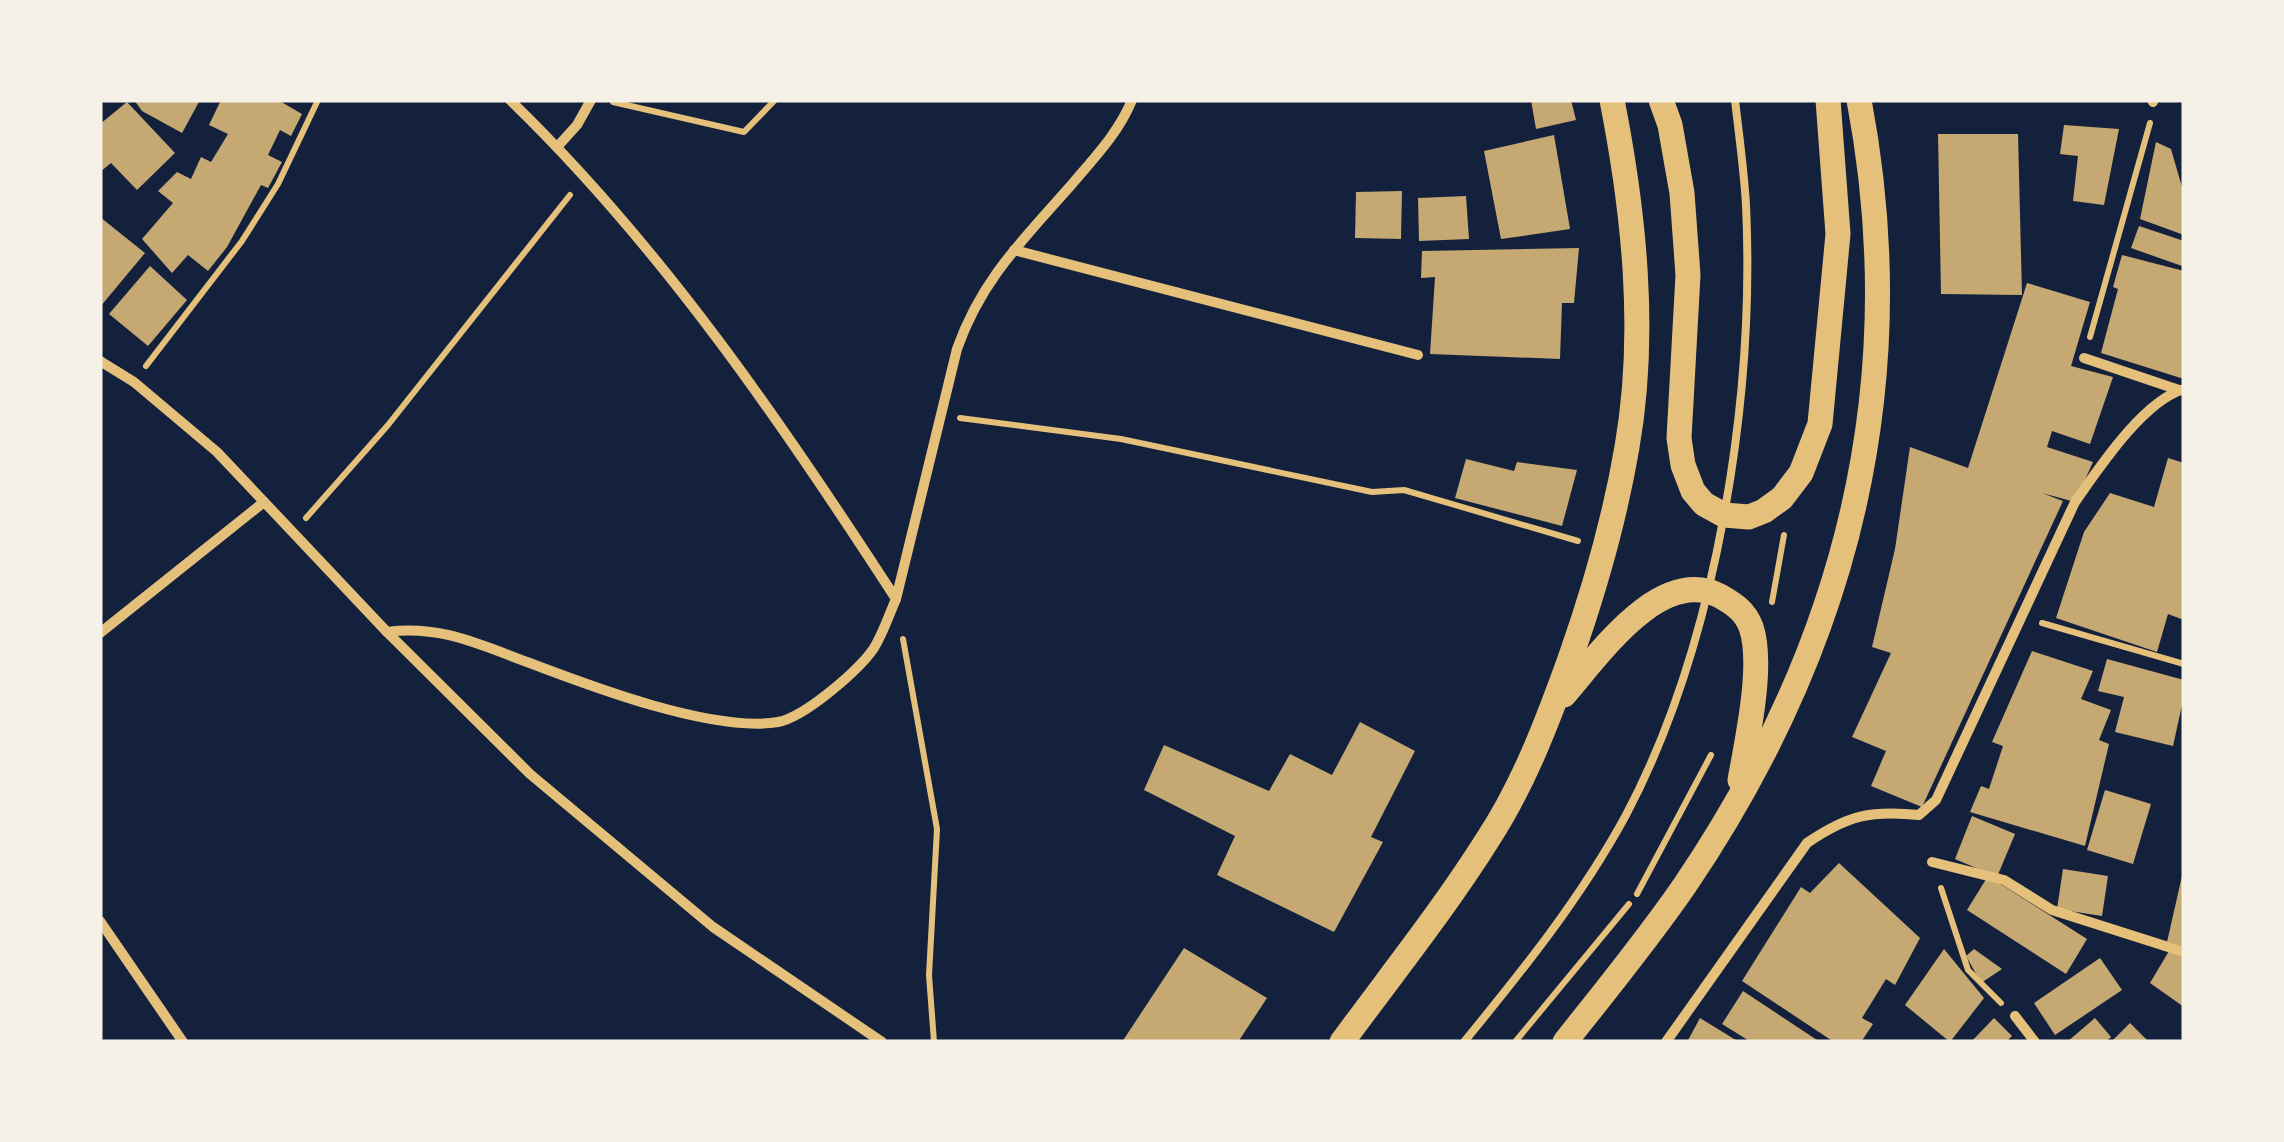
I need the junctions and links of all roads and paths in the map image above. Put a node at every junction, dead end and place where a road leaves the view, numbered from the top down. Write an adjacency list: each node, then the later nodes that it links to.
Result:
1 (318, 100): 19 (path)
2 (510, 100): 13 (street)
3 (591, 100): 13 (street)
4 (604, 100): 5 (path)
5 (775, 100)
6 (1132, 100): 15 (street)
7 (1612, 100): 25 (main road)
8 (1661, 100): 23 (main road)
9 (1735, 100): 23 (lane)
10 (1828, 100): 23 (main road)
11 (1859, 100): 33 (main road)
12 (2152, 101): 17 (path)
13 (558, 146): 14 (street)
14 (585, 176): 24 (path); 27 (street)
15 (1014, 250): 16 (street); 21 (street)
16 (1418, 355)
17 (2084, 358): 20 (street)
18 (100, 361): 19 (street)
19 (134, 382): 22 (street)
20 (2182, 390): 28 (street)
21 (942, 416): 25 (path); 27 (street)
22 (264, 502): 24 (street); 30 (street)
23 (1724, 515): 26 (lane)
24 (292, 534): 29 (street)
25 (1603, 548): 32 (main road)
26 (1706, 589): 32 (main road); 33 (main road); 42 (lane)
27 (896, 599): 29 (street); 40 (path)
28 (2022, 618): 31 (path); 44 (street)
29 (387, 632): 39 (street)
30 (100, 633)
31 (2184, 664)
32 (1552, 708): 41 (main road)
33 (1737, 800): 43 (main road)
34 (1932, 862): 36 (street); 37 (path)
35 (100, 922): 38 (street)
36 (2184, 952)
37 (2015, 1016): 45 (street)
38 (182, 1042)
39 (882, 1042)
40 (934, 1042)
41 (1342, 1042)
42 (1464, 1042)
43 (1566, 1042)
44 (1666, 1042)
45 (2035, 1042)

